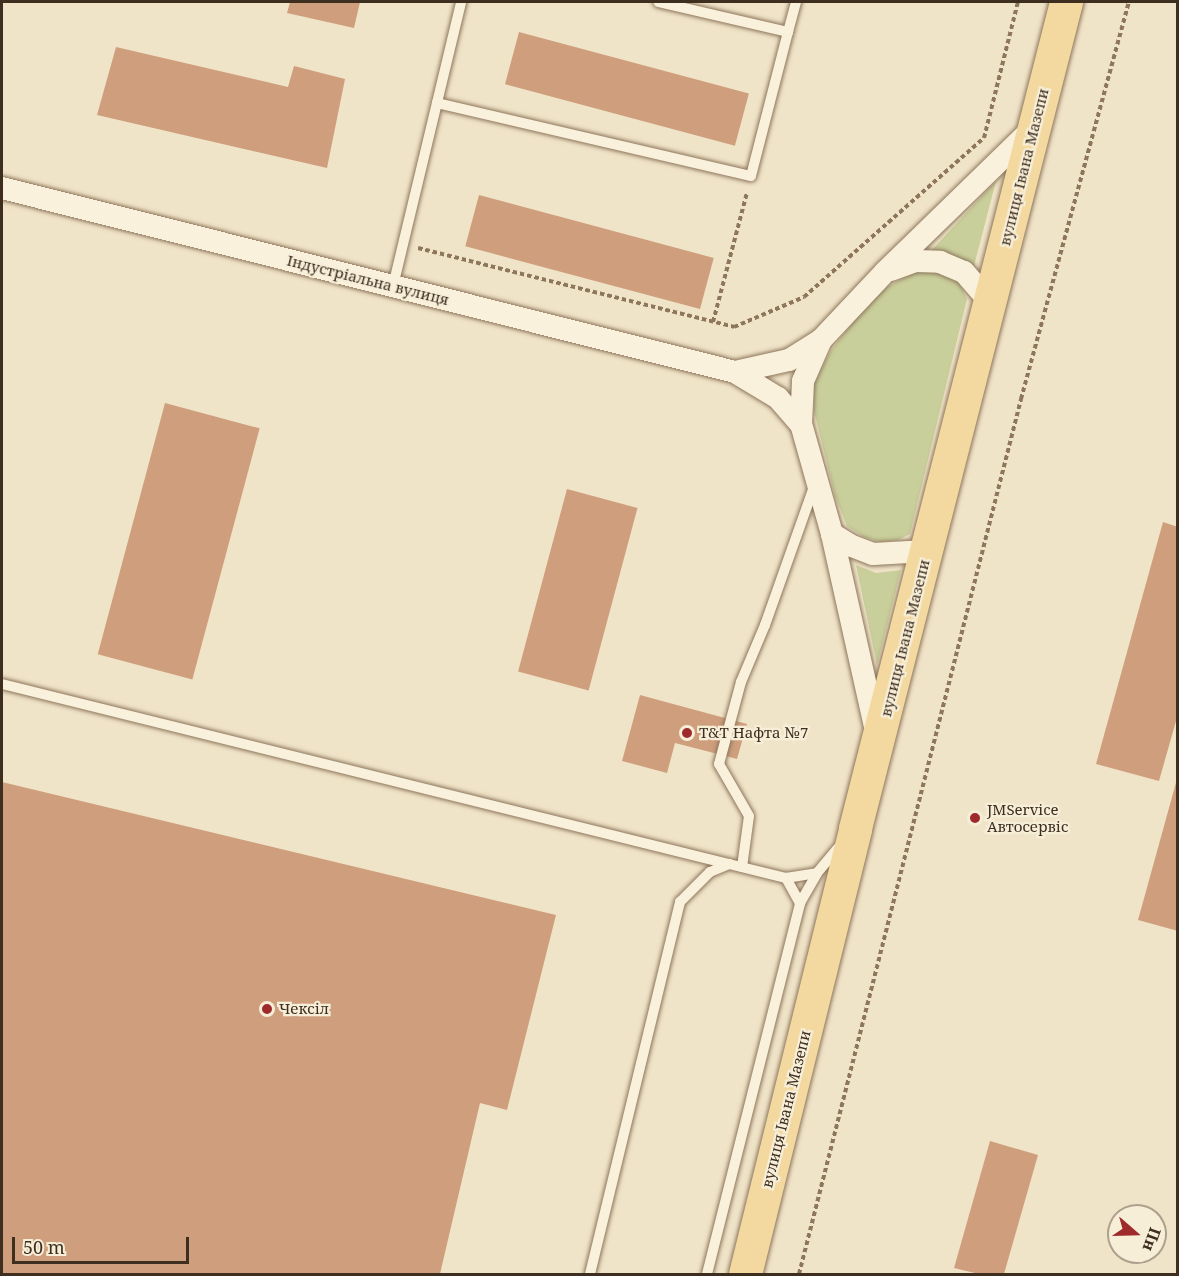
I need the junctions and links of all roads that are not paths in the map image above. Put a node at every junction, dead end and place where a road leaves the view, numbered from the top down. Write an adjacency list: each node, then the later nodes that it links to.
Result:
1 (461, 2): 6 (lane)
2 (658, 2): 5 (lane)
3 (796, 2): 5 (lane)
4 (1066, 2): 7 (main road, вулиця Івана Мазепи)
5 (788, 32): 6 (lane)
6 (437, 103): 10 (lane)
7 (1035, 126): 9 (street); 11 (main road, вулиця Івана Мазепи)
8 (2, 188): 10 (street, Індустріальна вулиця)
9 (885, 273): 11 (street); 12 (street)
10 (393, 286): 13 (street, Індустріальна вулиця)
11 (990, 301): 17 (main road, вулиця Івана Мазепи)
12 (821, 340): 13 (street, Індустріальна вулиця); 14 (street)
13 (735, 372): 14 (street, Індустріальна вулиця)
14 (801, 424): 15 (street)
15 (817, 478): 16 (street); 22 (lane)
16 (832, 534): 17 (street); 19 (street)
17 (927, 550): 19 (main road, вулиця Івана Мазепи)
18 (2, 684): 21 (lane)
19 (879, 741): 20 (main road, вулиця Івана Мазепи)
20 (855, 828): 23 (lane); 28 (main road, вулиця Івана Мазепи)
21 (729, 864): 22 (lane); 26 (lane)
22 (742, 867): 24 (lane)
23 (817, 873): 24 (lane); 25 (lane)
24 (786, 878): 25 (lane)
25 (800, 903): 27 (lane)
26 (590, 1275)
27 (707, 1275)
28 (745, 1275)

